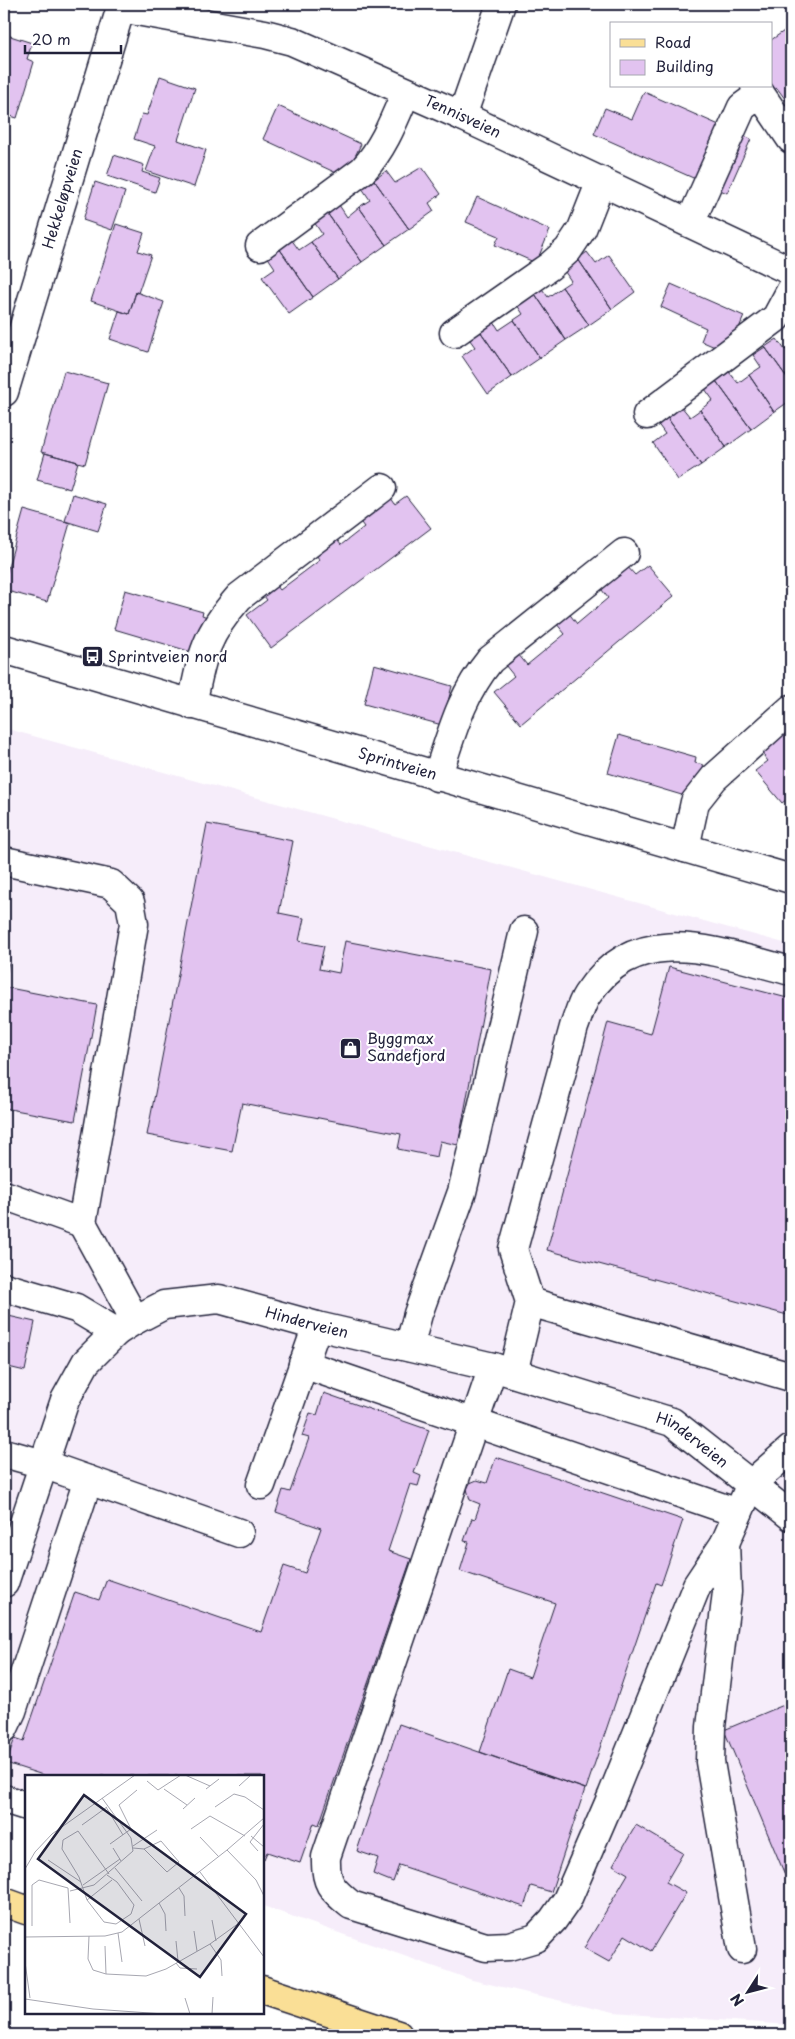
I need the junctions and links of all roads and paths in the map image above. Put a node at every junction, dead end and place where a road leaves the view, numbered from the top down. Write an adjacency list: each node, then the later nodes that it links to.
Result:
1 (501, 4): 5 (street)
2 (121, 6): 4 (street, Tennisveien); 13 (street, Hekkeløpveien)
3 (757, 90): 6 (street); 8 (street)
4 (406, 92): 5 (street, Tennisveien); 9 (street)
5 (462, 116): 7 (street, Tennisveien)
6 (791, 139)
7 (601, 182): 8 (street, Tennisveien); 12 (street)
8 (690, 223): 10 (street, Tennisveien)
9 (260, 246)
10 (791, 271)
11 (791, 290): 14 (street)
12 (454, 333)
13 (4, 392)
14 (647, 415)
15 (382, 488): 18 (street)
16 (624, 553): 20 (street)
17 (4, 649): 18 (street, Sprintveien)
18 (192, 704): 20 (street, Sprintveien)
19 (791, 709): 21 (street)
20 (437, 777): 21 (street, Sprintveien)
21 (685, 848): 23 (street, Sprintveien)
22 (4, 861): 27 (street)
23 (791, 879)
24 (524, 930): 32 (street)
25 (791, 971): 29 (street)
26 (4, 1195): 27 (street)
27 (82, 1223): 30 (street)
28 (4, 1287): 30 (street)
29 (530, 1302): 34 (street); 35 (street)
30 (125, 1326): 31 (street, Hinderveien); 39 (street, Hinderveien)
31 (317, 1326): 32 (street, Hinderveien); 33 (street)
32 (409, 1347): 34 (street, Hinderveien)
33 (304, 1364): 36 (street); 42 (street)
34 (503, 1370): 36 (street); 41 (street, Hinderveien)
35 (791, 1377)
36 (474, 1421): 43 (street); 46 (street)
37 (791, 1449): 41 (street)
38 (4, 1453): 39 (street)
39 (43, 1464): 40 (street); 47 (street, Hinderveien)
40 (88, 1480): 45 (street); 48 (street)
41 (751, 1484): 43 (street); 44 (street, Hinderveien)
42 (261, 1485)
43 (738, 1513): 46 (street)
44 (791, 1516)
45 (239, 1533)
46 (725, 1543): 53 (street)
47 (4, 1583)
48 (4, 1728)
49 (4, 1799): 50 (street)
50 (25, 1806)
51 (4, 1902): 52 (main road)
52 (25, 1910)
53 (742, 1949)
54 (264, 1991): 55 (main road)
55 (398, 2035)

